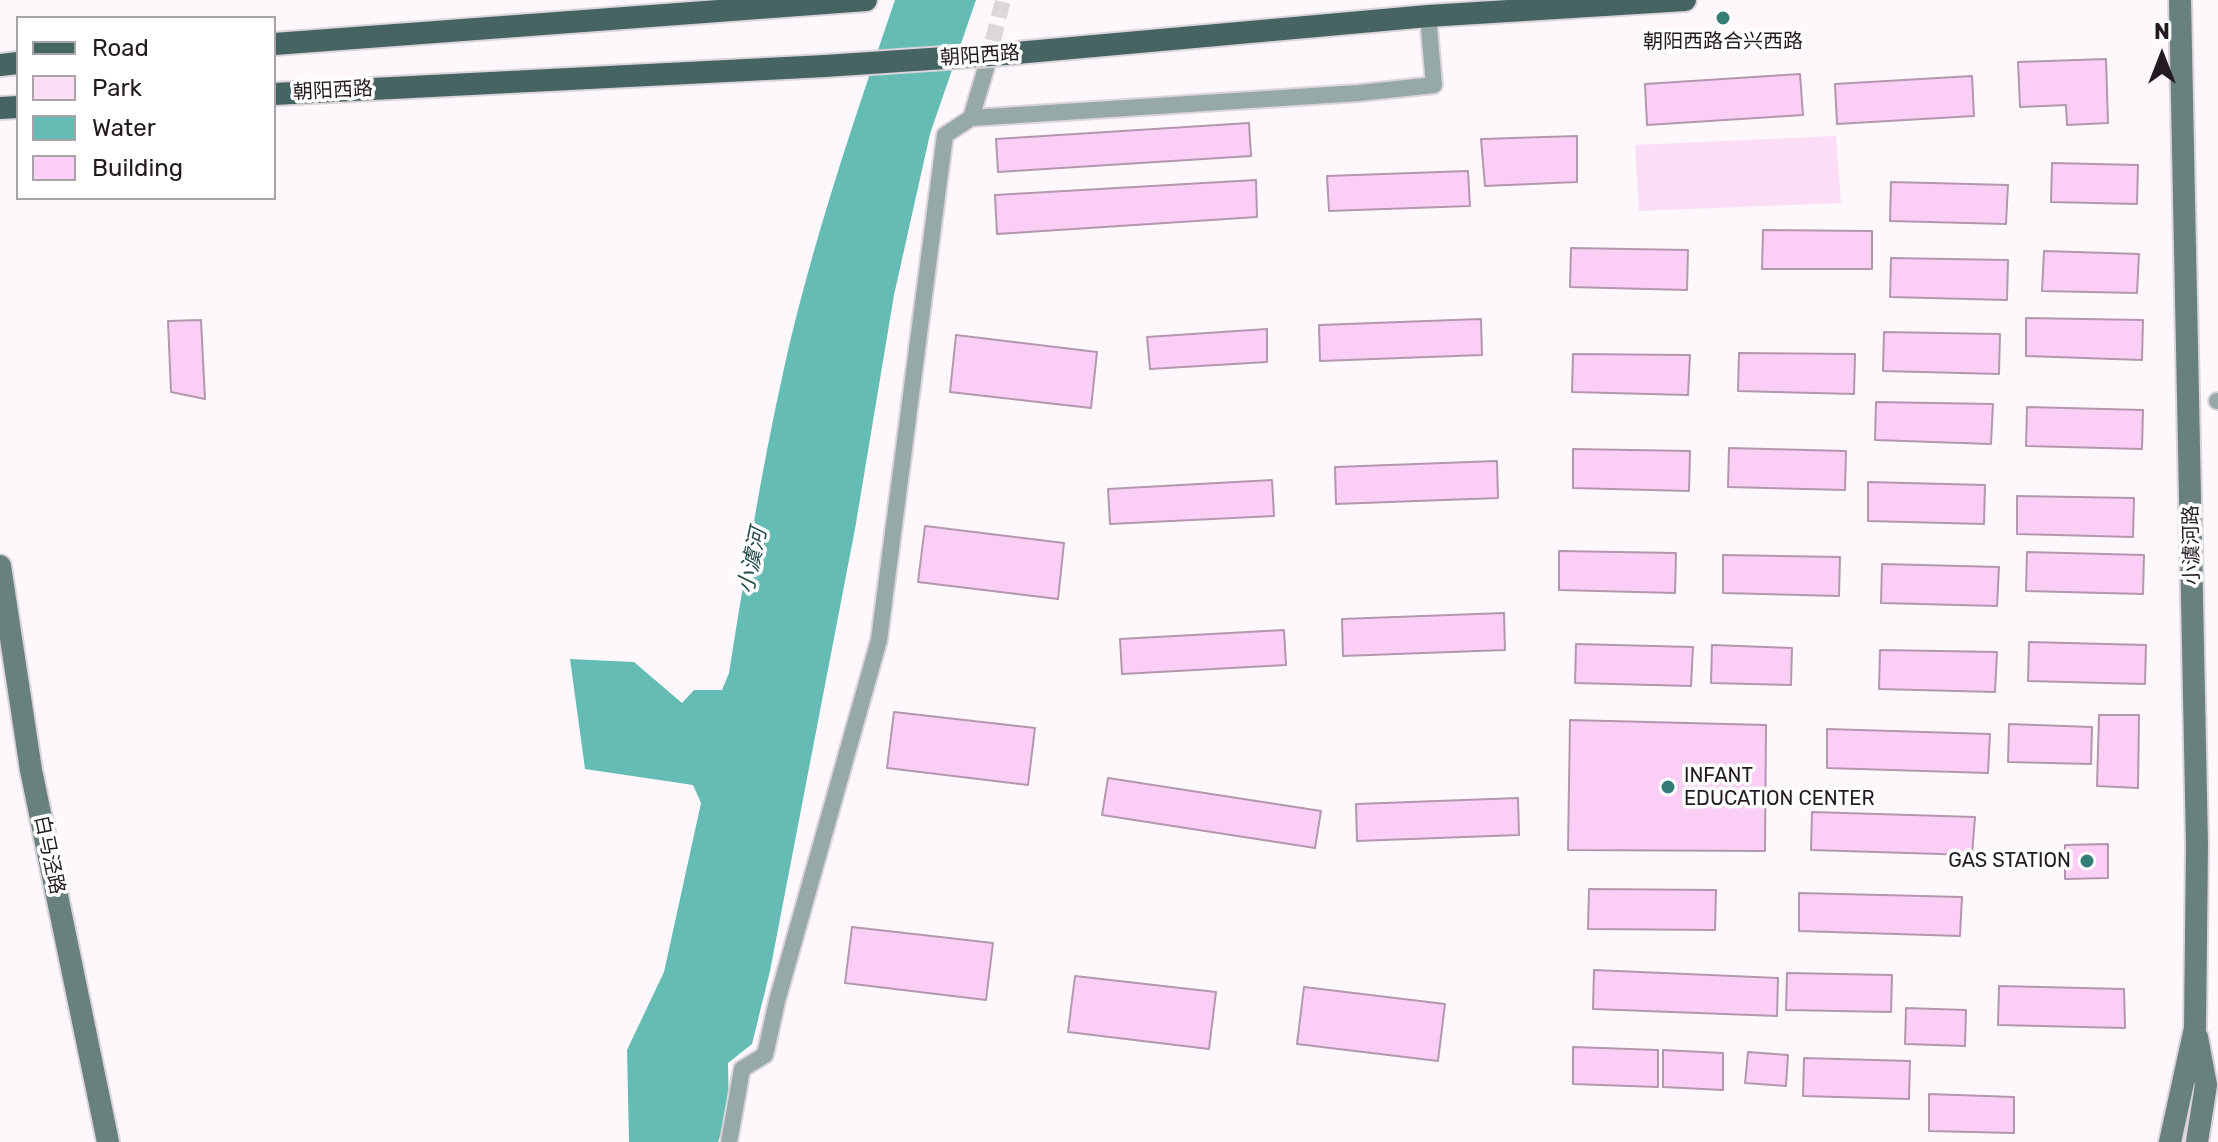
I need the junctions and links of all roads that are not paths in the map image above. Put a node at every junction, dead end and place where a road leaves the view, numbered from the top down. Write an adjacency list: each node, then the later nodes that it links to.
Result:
1 (866, 0): 5 (main road)
2 (1685, 0): 4 (main road, 朝阳西路)
3 (2180, 0): 10 (main road, 小澞河路)
4 (1428, 16): 7 (main road, 朝阳西路, bridge); 8 (street)
5 (276, 44)
6 (986, 68): 8 (street)
7 (276, 94)
8 (971, 118): 12 (street)
9 (0, 566): 11 (main road, 白马泾路)
10 (2195, 1028): 13 (main road, 小澞河路); 14 (main road, 小澞河路)
11 (108, 1140)
12 (729, 1142)
13 (2170, 1142)
14 (2197, 1142)

